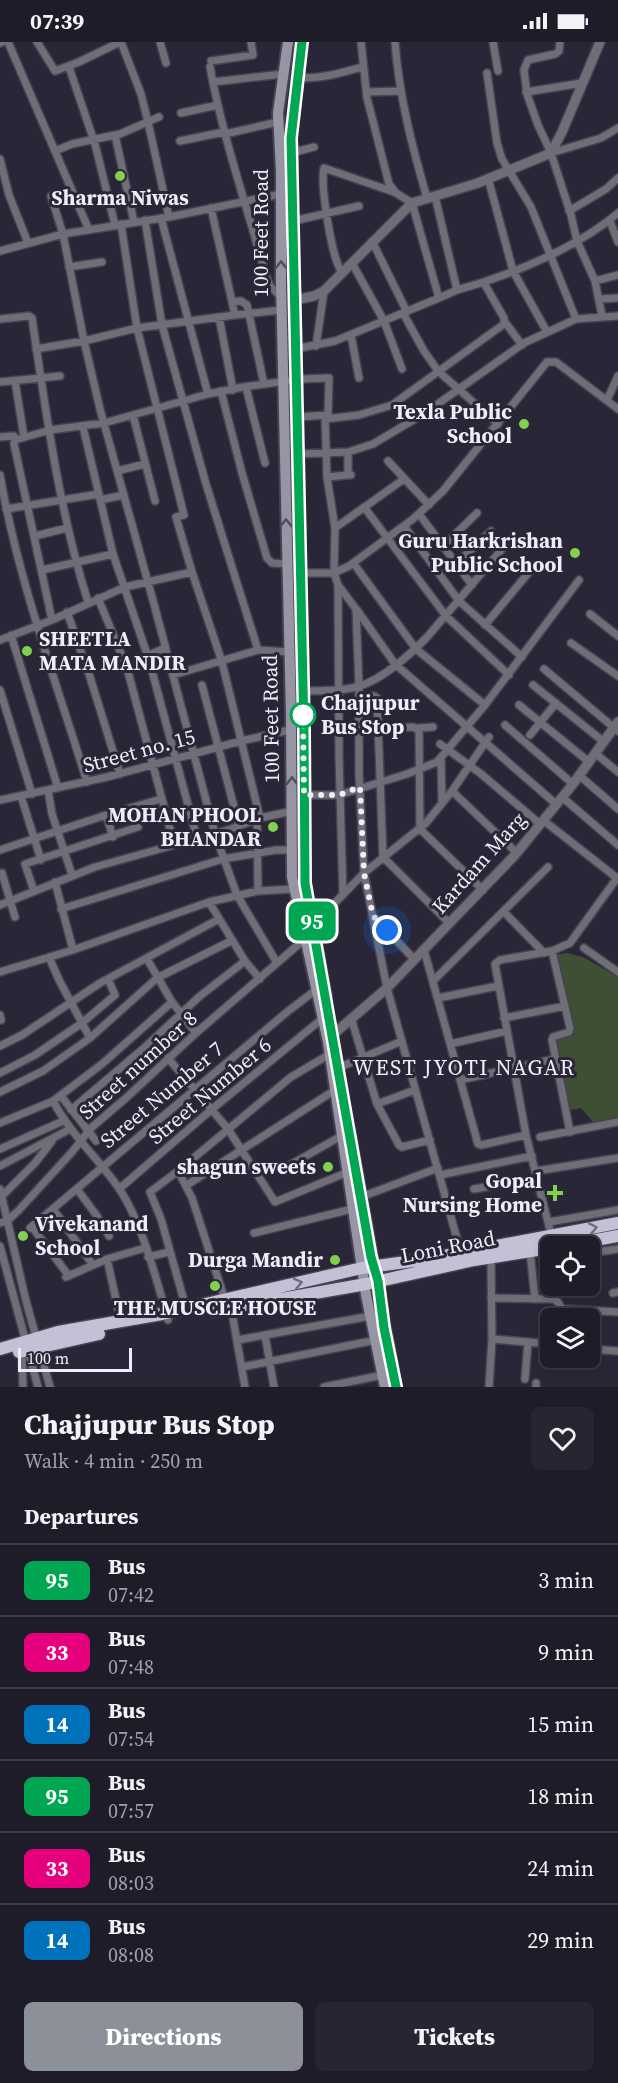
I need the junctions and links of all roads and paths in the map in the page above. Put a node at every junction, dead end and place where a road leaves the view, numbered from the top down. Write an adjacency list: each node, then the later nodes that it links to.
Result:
1 (8, 42): 36 (street)
2 (37, 42): 14 (street)
3 (121, 42): 14 (street); 28 (street)
4 (160, 42): 13 (street)
5 (251, 42): 20 (street)
6 (288, 42): 18 (main road, 100 Feet Road)
7 (302, 42): 19 (main road, 100 Feet Road)
8 (361, 42): 15 (street)
9 (395, 42): 22 (street)
10 (493, 42): 16 (street)
11 (560, 42): 24 (street)
12 (600, 42): 21 (street)
13 (166, 63)
14 (69, 66): 33 (street)
15 (363, 67): 19 (street); 23 (street)
16 (498, 71)
17 (487, 73): 40 (street)
18 (283, 74): 20 (street); 29 (main road, 100 Feet Road)
19 (298, 77): 37 (main road, 100 Feet Road)
20 (213, 82): 25 (street)
21 (582, 82): 24 (street); 38 (street)
22 (400, 91): 23 (street); 46 (street)
23 (367, 92): 43 (street)
24 (526, 92): 38 (street)
25 (218, 105): 26 (street); 31 (street)
26 (181, 113)
27 (159, 117): 28 (street)
28 (148, 122): 32 (street); 54 (street)
29 (278, 123): 31 (street); 44 (main road, 100 Feet Road)
30 (618, 128): 38 (street)
31 (225, 133): 34 (street); 47 (street)
32 (115, 135): 33 (street); 58 (street)
33 (93, 139): 36 (street); 59 (street)
34 (180, 141)
35 (314, 147): 37 (street)
36 (56, 151): 60 (street)
37 (291, 153): 57 (main road, 100 Feet Road)
38 (551, 153): 40 (street); 51 (street)
39 (0, 159): 65 (street)
40 (510, 170): 41 (street); 67 (street)
41 (489, 178): 46 (street); 71 (street)
42 (618, 178): 51 (street)
43 (396, 192): 48 (street); 53 (street)
44 (281, 194): 47 (street); 78 (main road, 100 Feet Road, one-way to 44)
45 (51, 196): 61 (street)
46 (431, 197): 48 (street); 76 (street)
47 (243, 201): 50 (street); 78 (street)
48 (412, 203): 62 (street); 79 (street)
49 (359, 206): 53 (street)
50 (211, 208): 54 (street); 83 (street)
51 (569, 211): 63 (street)
52 (618, 213): 56 (street)
53 (328, 214): 57 (street); 72 (street)
54 (165, 217): 55 (street); 93 (street)
55 (145, 220): 58 (street); 96 (street)
56 (610, 220): 63 (street); 64 (street)
57 (293, 221): 82 (main road, 100 Feet Road)
58 (134, 222): 59 (street)
59 (118, 224): 60 (street); 97 (street)
60 (89, 230): 61 (street)
61 (63, 234): 65 (street); 70 (street)
62 (372, 241): 69 (street); 85 (street)
63 (576, 242): 67 (street); 74 (street)
64 (618, 242)
65 (28, 243): 66 (street)
66 (0, 251)
67 (550, 254): 71 (street); 92 (street)
68 (102, 262): 70 (street)
69 (352, 263): 72 (street); 94 (street)
70 (69, 267): 100 (street)
71 (513, 271): 75 (street); 98 (street)
72 (342, 272): 77 (street)
73 (618, 275): 74 (street)
74 (595, 281): 81 (street)
75 (484, 283): 76 (street); 95 (street)
76 (457, 290): 79 (street)
77 (324, 291): 82 (street); 102 (street)
78 (281, 297): 84 (main road, 100 Feet Road)
79 (439, 298): 85 (street)
80 (618, 298): 81 (street)
81 (599, 299): 88 (street)
82 (295, 300): 104 (main road, 100 Feet Road)
83 (232, 302): 86 (street); 87 (street)
84 (281, 310): 86 (street); 114 (main road, 100 Feet Road)
85 (405, 312): 94 (street); 106 (street)
86 (250, 313): 87 (street); 115 (street)
87 (235, 315): 90 (street)
88 (602, 316): 89 (street); 92 (street)
89 (618, 316)
90 (219, 317): 93 (street); 118 (street)
91 (0, 319): 103 (street)
92 (576, 319): 98 (street)
93 (187, 321): 96 (street); 120 (street)
94 (384, 321): 99 (street); 105 (street)
95 (505, 322): 101 (street); 106 (street)
96 (162, 325): 97 (street); 122 (street)
97 (137, 328): 100 (street); 123 (street)
98 (547, 332): 101 (street)
99 (351, 335): 102 (street); 110 (street)
100 (84, 341): 103 (street); 128 (street)
101 (522, 345): 117 (street)
102 (316, 346): 104 (street)
103 (36, 349): 109 (street)
104 (296, 349): 111 (main road, 100 Feet Road)
105 (402, 369)
106 (438, 371): 117 (street); 127 (street)
107 (60, 376): 109 (street)
108 (618, 376): 121 (street)
109 (39, 378): 112 (street); 131 (street)
110 (359, 378)
111 (296, 380): 114 (street); 126 (main road, 100 Feet Road); 127 (street)
112 (15, 381): 113 (street); 133 (street)
113 (0, 382)
114 (283, 382): 115 (street); 168 (main road, 100 Feet Road, one-way to 114)
115 (264, 384): 116 (street)
116 (246, 387): 118 (street); 139 (street)
117 (458, 389): 129 (street); 136 (street)
118 (233, 390): 119 (street)
119 (221, 391): 120 (street); 168 (street)
120 (208, 394): 122 (street)
121 (607, 400): 124 (street); 129 (street)
122 (183, 401): 123 (street); 194 (street)
123 (157, 409): 125 (street); 170 (street)
124 (618, 409)
125 (132, 415): 128 (street); 140 (street)
126 (297, 417): 127 (street); 137 (main road, 100 Feet Road)
127 (325, 417): 135 (street)
128 (104, 423): 130 (street); 141 (street)
129 (498, 424): 149 (street)
130 (83, 427): 131 (street); 146 (street)
131 (50, 430): 133 (street); 147 (street)
132 (0, 436): 134 (street)
133 (24, 436): 134 (street)
134 (15, 440): 150 (street)
135 (327, 452): 136 (street); 137 (street); 143 (street)
136 (348, 452): 143 (street)
137 (298, 454): 171 (main road, 100 Feet Road)
138 (388, 461): 144 (street)
139 (265, 463)
140 (145, 464): 141 (street); 148 (street)
141 (117, 471): 145 (street)
142 (0, 475): 152 (street)
143 (327, 477): 157 (street)
144 (404, 478): 149 (street); 151 (street)
145 (124, 495): 146 (street); 174 (street)
146 (99, 497): 147 (street); 163 (street)
147 (63, 500): 150 (street); 156 (street)
148 (155, 501)
149 (429, 505): 154 (street)
150 (28, 506): 152 (street); 159 (street)
151 (364, 507): 157 (street); 160 (street)
152 (6, 509): 186 (street)
153 (477, 513): 162 (street)
154 (419, 514): 155 (street); 162 (street)
155 (404, 526): 160 (street); 179 (street)
156 (67, 528): 159 (street); 164 (street)
157 (335, 528): 172 (street)
158 (491, 531): 166 (street)
159 (35, 536): 169 (street)
160 (387, 539): 165 (street); 184 (street)
161 (508, 542): 176 (street)
162 (442, 546): 166 (street)
163 (113, 554): 164 (street); 177 (street)
164 (76, 562): 169 (street); 180 (street)
165 (354, 564): 172 (street); 193 (street)
166 (456, 564): 176 (street)
167 (535, 565): 187 (street)
168 (287, 568): 171 (main road); 195 (main road, 100 Feet Road)
169 (42, 570): 185 (street)
170 (192, 572): 174 (street); 198 (street)
171 (300, 573): 172 (street); 210 (main road, 100 Feet Road)
172 (334, 573): 175 (street)
173 (579, 580): 196 (street)
174 (148, 582): 177 (street); 192 (street)
175 (338, 585): 181 (street); 208 (street)
176 (472, 585): 179 (street)
177 (124, 587): 178 (street); 197 (street)
178 (98, 598): 180 (street); 200 (street)
179 (459, 601): 184 (street); 187 (street)
180 (88, 602): 182 (street)
181 (356, 609): 199 (street); 207 (street)
182 (67, 612): 185 (street); 239 (street)
183 (590, 614): 189 (street)
184 (446, 616): 193 (street); 203 (street)
185 (52, 620): 186 (street)
186 (37, 625): 188 (street); 241 (street)
187 (485, 625): 196 (street)
188 (11, 635): 190 (street); 244 (street)
189 (618, 636)
190 (0, 640)
191 (571, 643): 204 (street)
192 (165, 648): 197 (street); 202 (street)
193 (416, 649): 199 (street); 213 (street)
194 (258, 650): 195 (street); 198 (street)
195 (289, 652): 256 (main road, 100 Feet Road, one-way to 195)
196 (522, 657): 203 (street)
197 (148, 658): 200 (street); 232 (street)
198 (222, 662): 202 (street); 225 (street)
199 (395, 664): 207 (street); 217 (street)
200 (127, 668): 235 (street)
201 (544, 669): 219 (street)
202 (173, 675): 231 (street)
203 (509, 675): 213 (street)
204 (618, 676)
205 (201, 685): 228 (street)
206 (533, 685): 212 (street)
207 (359, 687): 208 (street); 211 (street)
208 (339, 689): 210 (street); 249 (street)
209 (0, 690): 247 (street)
210 (302, 691): 248 (main road, 100 Feet Road)
211 (358, 698): 221 (street); 243 (street)
212 (556, 702): 215 (street); 226 (street)
213 (485, 705): 217 (street)
214 (519, 705): 215 (street)
215 (540, 722): 223 (street); 234 (street)
216 (504, 725): 240 (street)
217 (468, 726): 224 (street); 229 (street)
218 (433, 727): 220 (street)
219 (617, 727): 226 (street, Kardam Marg)
220 (418, 728): 221 (street); 237 (street)
221 (379, 729): 242 (street)
222 (285, 731): 225 (street, Street no. 15)
223 (530, 735)
224 (487, 740): 236 (street); 253 (street)
225 (241, 741): 228 (street, Street no. 15); 258 (street)
226 (604, 742): 230 (street, Kardam Marg)
227 (440, 744): 229 (street)
228 (218, 747): 231 (street, Street no. 15); 260 (street)
229 (448, 751): 233 (street); 236 (street)
230 (595, 753): 234 (street, Kardam Marg); 238 (street)
231 (192, 754): 232 (street, Street no. 15); 264 (street)
232 (174, 759): 235 (street, Street no. 15); 266 (street)
233 (441, 759): 237 (street); 254 (street)
234 (589, 762): 240 (street, Kardam Marg)
235 (152, 766): 239 (street, Street no. 15); 251 (street)
236 (468, 766): 246 (street); 259 (street)
237 (418, 770): 242 (street); 262 (street)
238 (618, 772)
239 (120, 774): 241 (street, Street no. 15)
240 (576, 780): 253 (street, Kardam Marg); 255 (street)
241 (87, 782): 244 (street, Street no. 15)
242 (380, 782): 243 (street); 275 (street)
243 (360, 787): 249 (street); 280 (street)
244 (58, 788): 245 (street, Street no. 15)
245 (48, 790): 247 (street, Street no. 15); 263 (street)
246 (452, 791): 254 (street); 274 (street)
247 (32, 794): 250 (street, Street no. 15)
248 (304, 795): 249 (street); 333 (main road, 100 Feet Road)
249 (339, 795): 289 (street)
250 (21, 796): 252 (street, Street no. 15); 267 (street)
251 (161, 799): 257 (street); 268 (street)
252 (0, 800)
253 (559, 801): 259 (street, Kardam Marg); 269 (street)
254 (442, 803): 262 (street)
255 (618, 809)
256 (292, 811): 258 (street); 271 (main road, 100 Feet Road)
257 (106, 814): 263 (street); 265 (street)
258 (258, 818): 260 (street); 273 (street)
259 (541, 822): 274 (street, Kardam Marg); 282 (street)
260 (239, 826): 264 (street)
261 (138, 827): 265 (street)
262 (420, 829): 275 (street); 285 (street)
263 (58, 831): 267 (street); 272 (street)
264 (215, 834): 266 (street); 276 (street)
265 (113, 837): 272 (street)
266 (197, 838): 268 (street)
267 (34, 839): 270 (street); 277 (street)
268 (174, 844): 281 (street)
269 (618, 845)
270 (0, 850)
271 (292, 850): 273 (street); 284 (main road, 100 Feet Road)
272 (65, 852): 277 (street); 281 (street)
273 (258, 852): 276 (street); 287 (street)
274 (517, 853): 285 (street, Kardam Marg)
275 (383, 857): 280 (street); 299 (street)
276 (223, 859): 288 (street); 293 (street)
277 (41, 860): 286 (street)
278 (548, 867): 294 (street)
279 (2, 873): 290 (street)
280 (364, 873): 289 (street); 295 (street)
281 (72, 875): 283 (street)
282 (618, 878): 305 (street)
283 (55, 882): 286 (street); 293 (street)
284 (294, 889): 287 (street); 300 (main road, 100 Feet Road)
285 (483, 890): 299 (street, Kardam Marg)
286 (34, 891): 290 (street)
287 (258, 891): 288 (street)
288 (237, 895): 291 (street); 310 (street)
289 (343, 895): 298 (street)
290 (10, 901): 292 (street); 296 (street)
291 (210, 902): 297 (street); 303 (street)
292 (0, 905)
293 (61, 909): 303 (street)
294 (504, 912): 305 (street); 316 (street)
295 (373, 916): 308 (street); 318 (street)
296 (15, 917)
297 (219, 919): 301 (street); 307 (street)
298 (315, 920)
299 (449, 923): 304 (street, Kardam Marg)
300 (306, 938): 310 (street, Street number 8); 319 (main road, 100 Feet Road)
301 (231, 940): 309 (street); 313 (street)
302 (584, 948): 312 (street)
303 (73, 950): 306 (street)
304 (424, 950): 308 (street, Kardam Marg); 316 (street)
305 (548, 952): 317 (street); 323 (street)
306 (49, 957): 311 (street); 321 (street)
307 (147, 959): 313 (street); 315 (street)
308 (415, 960): 318 (street, Kardam Marg)
309 (245, 961): 314 (street); 324 (street)
310 (277, 963): 314 (street, Street number 8)
311 (0, 972)
312 (618, 972)
313 (157, 978): 322 (street); 331 (street)
314 (260, 978): 330 (street, Street number 8)
315 (108, 979): 321 (street); 328 (street)
316 (433, 981): 320 (street)
317 (498, 986): 320 (street); 326 (street)
318 (387, 988): 327 (street, Kardam Marg); 332 (street)
319 (317, 989): 325 (main road, 100 Feet Road); 345 (street, Street Number 7)
320 (438, 999): 334 (street)
321 (69, 1001): 328 (street); 335 (street)
322 (172, 1002): 324 (street); 347 (street)
323 (565, 1006): 326 (street); 338 (street)
324 (181, 1014): 330 (street); 350 (street)
325 (323, 1018): 333 (main road, 100 Feet Road); 351 (street, Street Number 6)
326 (504, 1018): 329 (street)
327 (352, 1021): 333 (street, Kardam Marg); 336 (street)
328 (82, 1023): 331 (street); 341 (street)
329 (507, 1031): 334 (street); 340 (street)
330 (196, 1033): 337 (street, Street number 8)
331 (90, 1038): 346 (street)
332 (402, 1041): 336 (street); 344 (street)
333 (330, 1044): 339 (main road, 100 Feet Road); 343 (main road, 100 Feet Road); 356 (street)
334 (450, 1044): 342 (street)
335 (0, 1046)
336 (362, 1057): 339 (street); 349 (street)
337 (168, 1058): 345 (street); 357 (street, Street number 8)
338 (555, 1059): 340 (street); 358 (street)
339 (338, 1068): 381 (main road, 100 Feet Road)
340 (514, 1068): 342 (street); 360 (street)
341 (0, 1073)
342 (460, 1080): 360 (street)
343 (335, 1090): 359 (main road, 100 Feet Road); 367 (street)
344 (415, 1090): 349 (street); 363 (street)
345 (195, 1091): 351 (street); 372 (street, Street Number 7)
346 (0, 1092)
347 (61, 1096): 348 (street); 350 (street)
348 (53, 1101): 352 (street); 354 (street)
349 (377, 1104): 363 (street)
350 (71, 1110): 357 (street)
351 (211, 1110): 356 (street); 379 (street, Street Number 6)
352 (63, 1120): 355 (street); 366 (street)
353 (618, 1122): 358 (street)
354 (0, 1123)
355 (70, 1129): 362 (street); 365 (street)
356 (228, 1129): 367 (street); 373 (street)
357 (87, 1132): 364 (street); 365 (street, Street number 8)
358 (570, 1132): 361 (street)
359 (343, 1135): 371 (street); 375 (main road, 100 Feet Road)
360 (526, 1135): 368 (street)
361 (540, 1137)
362 (53, 1139): 370 (street); 382 (street)
363 (430, 1140): 374 (street)
364 (96, 1141)
365 (80, 1142): 372 (street); 386 (street, Street number 8)
366 (0, 1149)
367 (242, 1150): 375 (street); 377 (street)
368 (532, 1156): 374 (street); 376 (street)
369 (618, 1158): 376 (street)
370 (0, 1166)
371 (288, 1166)
372 (101, 1167): 378 (street, Street Number 7); 379 (street)
373 (178, 1171): 377 (street); 400 (street)
374 (439, 1171): 381 (street); 404 (street)
375 (348, 1172): 409 (main road, 100 Feet Road)
376 (537, 1174): 380 (street); 387 (street)
377 (188, 1185): 413 (street)
378 (77, 1189): 383 (street, Street Number 7); 390 (street)
379 (119, 1189): 398 (street)
380 (474, 1189)
381 (361, 1197): 409 (main road, 100 Feet Road)
382 (1, 1198): 386 (street)
383 (53, 1209): 408 (street); 408 (street, Street Number 7)
384 (348, 1210): 389 (street)
385 (618, 1210): 387 (street)
386 (3, 1222): 425 (street)
387 (549, 1222): 391 (street)
388 (618, 1223): 392 (highway, Loni Road, one-way to 388)
389 (254, 1233)
390 (109, 1236)
391 (551, 1236)
392 (575, 1236)
393 (618, 1236): 394 (highway)
394 (600, 1239)
395 (540, 1245): 404 (highway, Loni Road)
396 (0, 1246): 406 (street)
397 (540, 1247): 401 (highway, Loni Road)
398 (145, 1248): 403 (street); 405 (street)
399 (618, 1249): 402 (street)
400 (169, 1251): 403 (street); 414 (street)
401 (530, 1251): 404 (highway, Loni Road); 412 (street)
402 (600, 1252)
403 (148, 1257): 416 (street)
404 (462, 1257): 409 (highway, Loni Road); 410 (highway, Loni Road)
405 (107, 1259): 408 (street); 418 (street)
406 (2, 1261): 425 (street)
407 (491, 1263): 411 (street)
408 (93, 1265)
409 (368, 1267): 410 (main road, 100 Feet Road); 413 (highway, Loni Road, one-way to 409)
410 (372, 1282): 413 (highway, Loni Road); 417 (main road, 100 Feet Road); 441 (main road, 100 Feet Road)
411 (491, 1298): 412 (street); 420 (street)
412 (535, 1299): 415 (street)
413 (228, 1302): 414 (highway, Loni Road); 416 (highway, Loni Road); 421 (street)
414 (186, 1308): 416 (highway, Loni Road)
415 (618, 1312)
416 (167, 1316): 418 (highway, Loni Road); 425 (highway, Loni Road)
417 (371, 1316): 419 (street); 422 (main road, 100 Feet Road)
418 (121, 1322): 425 (highway, Loni Road)
419 (265, 1335): 421 (street); 430 (street)
420 (492, 1339): 423 (street); 442 (street)
421 (238, 1340): 431 (street)
422 (376, 1340): 430 (street); 432 (main road, 100 Feet Road)
423 (528, 1342): 424 (street); 433 (street)
424 (540, 1343)
425 (31, 1348): 426 (highway, Loni Road); 429 (highway, Loni Road); 434 (street); 435 (street); 436 (street)
426 (0, 1349)
427 (600, 1350): 428 (street)
428 (618, 1352)
429 (0, 1357)
430 (269, 1360): 431 (street); 438 (street)
431 (242, 1367): 437 (street)
432 (383, 1375): 439 (street); 440 (main road, 100 Feet Road)
433 (525, 1379)
434 (23, 1387)
435 (38, 1387)
436 (50, 1387)
437 (245, 1387)
438 (274, 1387)
439 (324, 1387)
440 (385, 1387)
441 (396, 1387)
442 (489, 1387)

